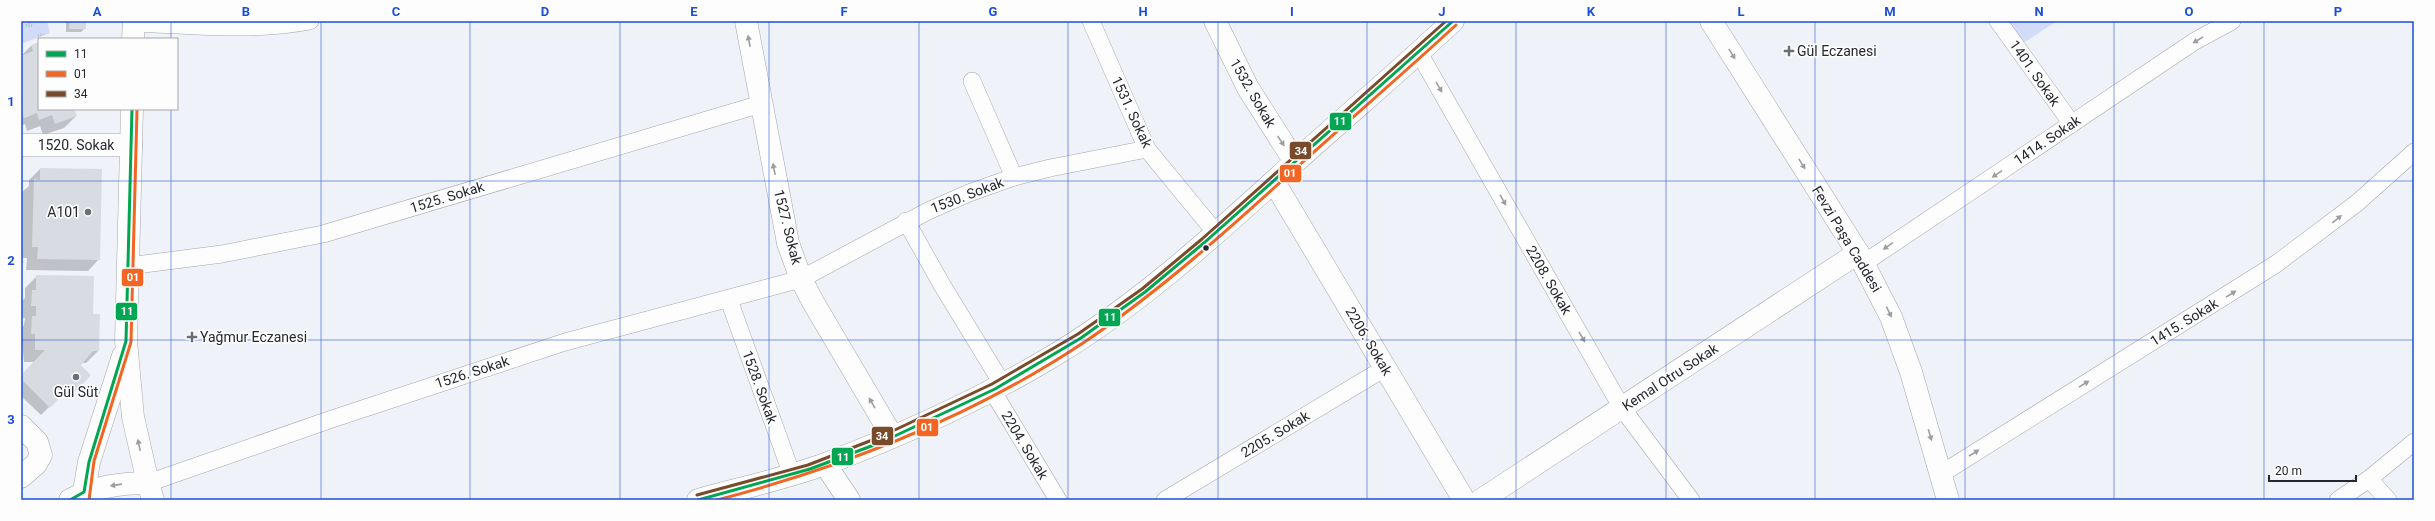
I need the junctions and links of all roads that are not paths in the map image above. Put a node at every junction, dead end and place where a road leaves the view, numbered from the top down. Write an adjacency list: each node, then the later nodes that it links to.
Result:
1 (310, 21): 9 (lane)
2 (746, 21): 12 (street, 1527. Sokak, one-way to 2)
3 (1091, 21): 17 (lane, 1531. Sokak)
4 (1215, 21): 19 (street, 1532. Sokak, one-way to 19)
5 (1453, 21): 10 (street)
6 (1712, 21): 24 (street, Fevzi Paşa Caddesi, one-way to 24)
7 (1998, 21): 14 (lane, 1401. Sokak)
8 (2232, 21): 14 (lane, 1414. Sokak, one-way to 14)
9 (134, 28)
10 (1419, 53): 19 (street); 31 (lane, 2208. Sokak, one-way to 31)
11 (972, 81): 20 (lane)
12 (761, 104): 25 (lane, 1525. Sokak); 26 (street, 1527. Sokak, one-way to 12)
13 (132, 110): 16 (street)
14 (2072, 124): 24 (lane, 1414. Sokak, one-way to 24)
15 (21, 145): 16 (street, 1520. Sokak)
16 (131, 145): 25 (street)
17 (1147, 149): 20 (lane, 1530. Sokak); 23 (lane, 1531. Sokak)
18 (2414, 152): 37 (lane, 1415. Sokak, one-way to 18)
19 (1295, 162): 21 (street)
20 (1014, 177): 22 (lane, 1530. Sokak)
21 (1274, 182): 23 (street); 29 (street, 2206. Sokak)
22 (906, 222): 26 (lane, 1530. Sokak); 30 (lane, 2204. Sokak)
23 (1216, 233): 30 (street)
24 (1861, 258): 31 (street, Kemal Otru Sokak); 37 (street, Fevzi Paşa Caddesi, one-way to 37)
25 (128, 266): 28 (street)
26 (801, 279): 27 (lane, 1526. Sokak); 33 (street, 1527. Sokak, one-way to 26)
27 (729, 300): 36 (lane, 1528. Sokak); 40 (lane, 1526. Sokak)
28 (126, 341): 40 (street, one-way to 28); 41 (street)
29 (1385, 368): 45 (lane, 2205. Sokak); 46 (street, 2206. Sokak)
30 (998, 387): 33 (street); 44 (lane, 2204. Sokak)
31 (1622, 408): 47 (street, Kemal Otru Sokak); 48 (lane, 2208. Sokak)
32 (21, 426): 38 (street)
33 (892, 436): 35 (street)
34 (2414, 442): 39 (lane)
35 (825, 464): 36 (street); 43 (street)
36 (792, 474): 42 (street)
37 (1941, 474): 49 (street, Fevzi Paşa Caddesi)
38 (21, 477)
39 (2369, 479): 50 (lane); 51 (lane)
40 (150, 492): 41 (street, one-way to 41)
41 (80, 498)
42 (698, 500)
43 (849, 500)
44 (1058, 500)
45 (1165, 500)
46 (1464, 500)
47 (1481, 500)
48 (1691, 500)
49 (1948, 500)
50 (2338, 500)
51 (2388, 500)

